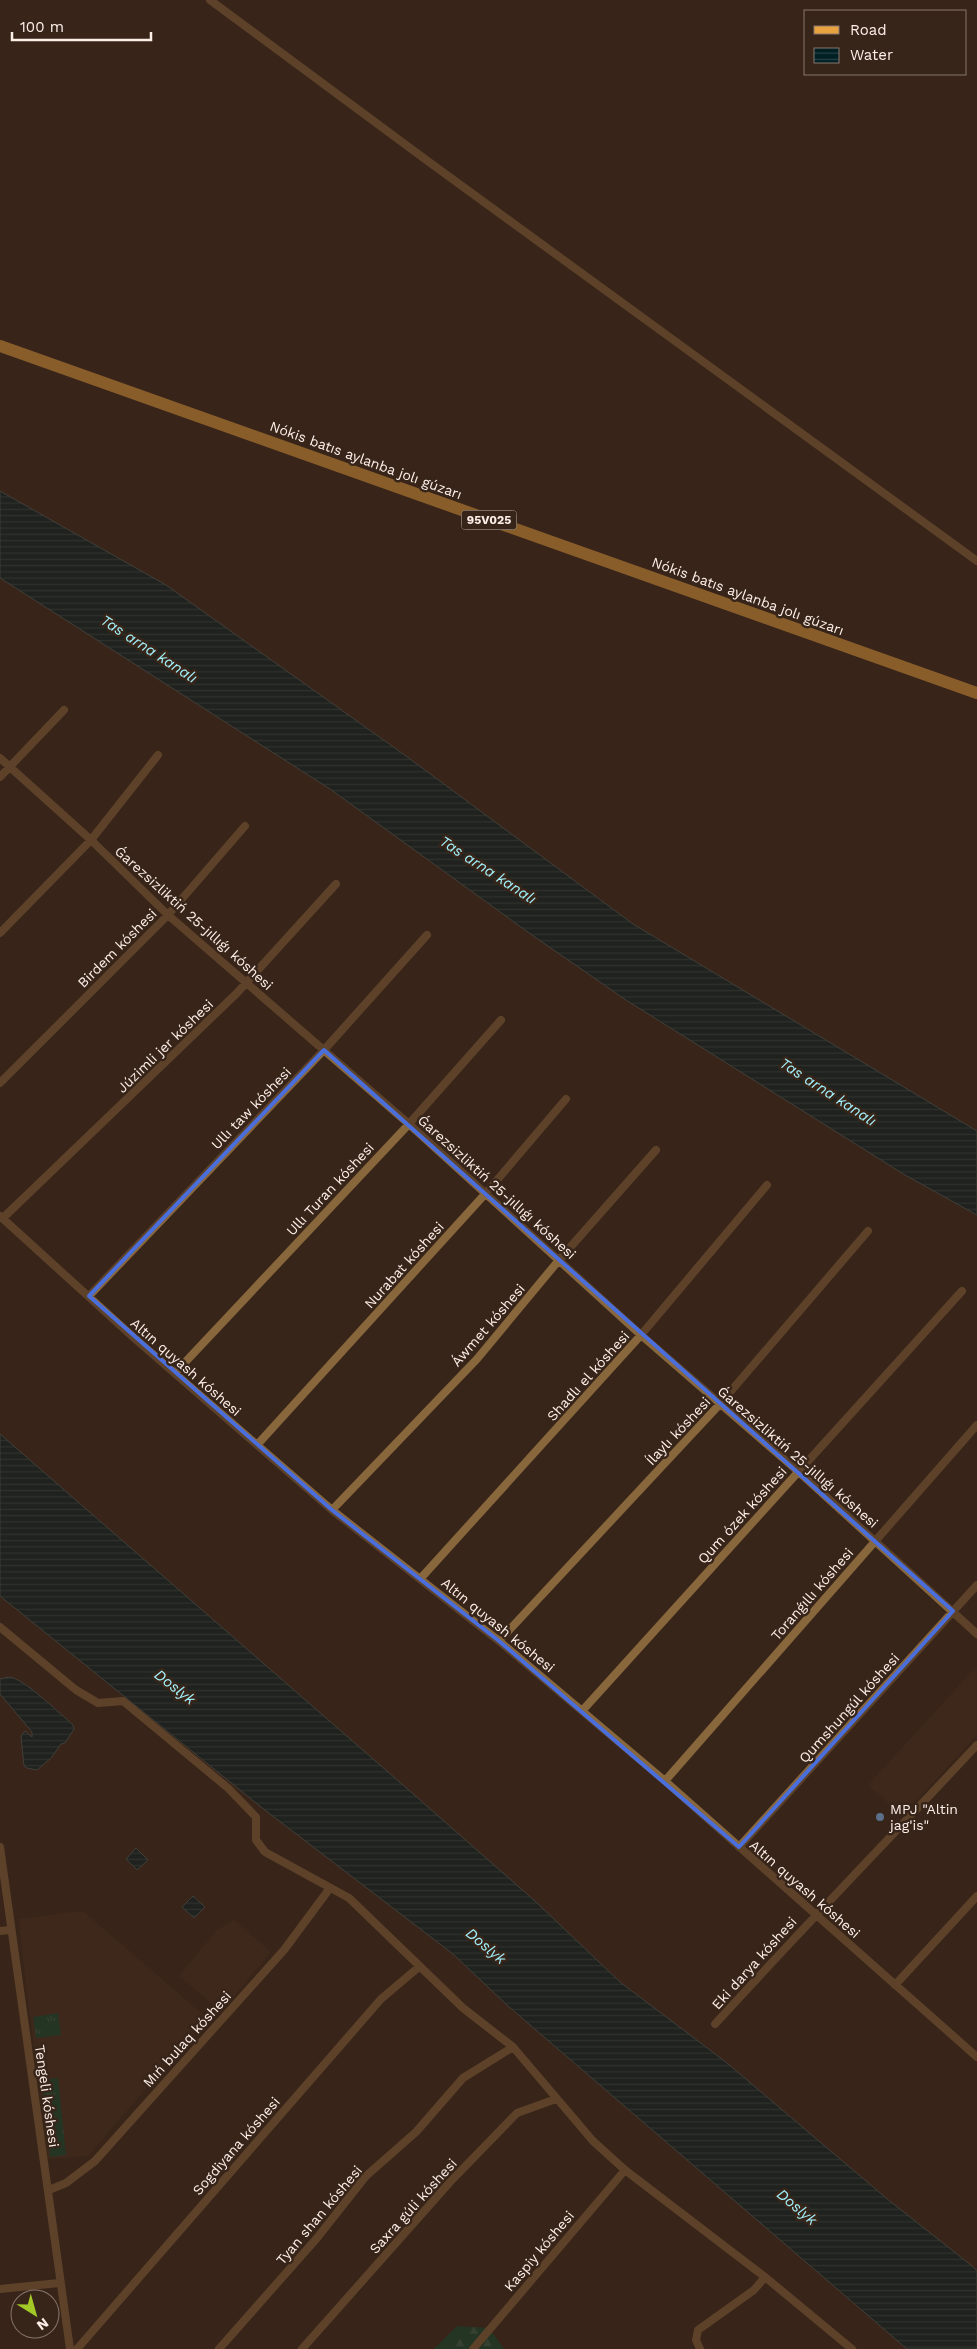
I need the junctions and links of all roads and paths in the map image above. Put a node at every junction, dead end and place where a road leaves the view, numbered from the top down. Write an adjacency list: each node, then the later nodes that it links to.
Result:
1 (210, 0): 3 (street)
2 (0, 346): 4 (main road, Nókis batıs aylanba jolı gúzarı / 95V025)
3 (977, 561)
4 (977, 693)
5 (64, 710): 8 (street)
6 (158, 755): 11 (street)
7 (0, 758): 8 (street, Ǵarezsizliktiń 25-jıllıǵı kóshesi)
8 (10, 767): 9 (street); 11 (street, Ǵarezsizliktiń 25-jıllıǵı kóshesi)
9 (0, 777)
10 (245, 826): 13 (street, Birdem kóshesi)
11 (91, 840): 13 (street, Ǵarezsizliktiń 25-jıllıǵı kóshesi); 14 (street)
12 (336, 884): 16 (street, Júzimli jer kóshesi)
13 (168, 915): 16 (street, Ǵarezsizliktiń 25-jıllıǵı kóshesi); 19 (street, Birdem kóshesi)
14 (0, 933)
15 (427, 934): 18 (street, Ullı taw kóshesi)
16 (246, 984): 18 (street, Ǵarezsizliktiń 25-jıllıǵı kóshesi); 25 (street, Júzimli jer kóshesi)
17 (501, 1020): 21 (street, Ullı Turan kóshesi)
18 (324, 1050): 21 (street, Ǵarezsizliktiń 25-jıllıǵı kóshesi); 29 (street, Ullı taw kóshesi)
19 (0, 1083)
20 (566, 1098): 24 (street, Nurabat kóshesi)
21 (409, 1124): 24 (street, Ǵarezsizliktiń 25-jıllıǵı kóshesi); 31 (street, Ullı Turan kóshesi)
22 (656, 1150): 27 (street, Áwmet kóshesi)
23 (767, 1185): 30 (street, Shadlı el kóshesi)
24 (486, 1193): 27 (street, Ǵarezsizliktiń 25-jıllıǵı kóshesi); 34 (street, Nurabat kóshesi)
25 (2, 1217): 29 (street, Altın quyash kóshesi)
26 (868, 1231): 32 (street, Ílaylı kóshesi)
27 (559, 1260): 30 (street, Ǵarezsizliktiń 25-jıllıǵı kóshesi); 36 (street, Áwmet kóshesi)
28 (962, 1291): 35 (street, Qum ózek kóshesi)
29 (88, 1296): 31 (street, Altın quyash kóshesi)
30 (641, 1335): 32 (street, Ǵarezsizliktiń 25-jıllıǵı kóshesi); 38 (street, Shadlı el kóshesi)
31 (175, 1373): 34 (street, Altın quyash kóshesi)
32 (719, 1404): 35 (street, Ǵarezsizliktiń 25-jıllıǵı kóshesi); 43 (street, Ílaylı kóshesi)
33 (977, 1424): 37 (street, Toranǵıllı kóshesi)
34 (257, 1445): 36 (street, Altın quyash kóshesi)
35 (799, 1472): 37 (street, Ǵarezsizliktiń 25-jıllıǵı kóshesi); 44 (street, Qum ózek kóshesi)
36 (332, 1510): 38 (street, Altın quyash kóshesi)
37 (875, 1541): 40 (street, Ǵarezsizliktiń 25-jıllıǵı kóshesi); 46 (street, Toranǵıllı kóshesi)
38 (421, 1578): 43 (street, Altın quyash kóshesi)
39 (977, 1585): 40 (street, Qumshungúl kóshesi)
40 (953, 1611): 42 (street, Ǵarezsizliktiń 25-jıllıǵı kóshesi); 47 (street, Qumshungúl kóshesi)
41 (0, 1627): 49 (street)
42 (977, 1634)
43 (499, 1642): 44 (street, Altın quyash kóshesi)
44 (582, 1711): 46 (street, Altın quyash kóshesi)
45 (977, 1745): 51 (street, Eki darya kóshesi)
46 (665, 1781): 47 (street, Altın quyash kóshesi)
47 (739, 1847): 51 (street, Altın quyash kóshesi)
48 (0, 1848): 52 (street, Tengeli kóshesi)
49 (330, 1888): 54 (street); 61 (street, Mıń bulaq kóshesi)
50 (977, 1896): 55 (street)
51 (815, 1914): 55 (street, Altın quyash kóshesi); 56 (street, Eki darya kóshesi)
52 (10, 1930): 53 (street); 61 (street, Tengeli kóshesi)
53 (0, 1931)
54 (420, 1966): 57 (street); 66 (street, Sogdiyana kóshesi)
55 (895, 1985): 58 (street, Altın quyash kóshesi)
56 (714, 2024)
57 (513, 2047): 59 (street); 67 (street, Tyan shan kóshesi)
58 (977, 2057)
59 (556, 2099): 60 (street); 68 (street, Saxra gúli kóshesi)
60 (625, 2170): 62 (street); 69 (street, Kaspiy kóshesi)
61 (48, 2190): 63 (street, Tengeli kóshesi)
62 (766, 2277): 70 (street); 71 (street)
63 (60, 2283): 64 (street); 65 (street, Tengeli kóshesi)
64 (0, 2289)
65 (70, 2349)
66 (77, 2349)
67 (219, 2349)
68 (302, 2349)
69 (473, 2349)
70 (700, 2349)
71 (852, 2349)

